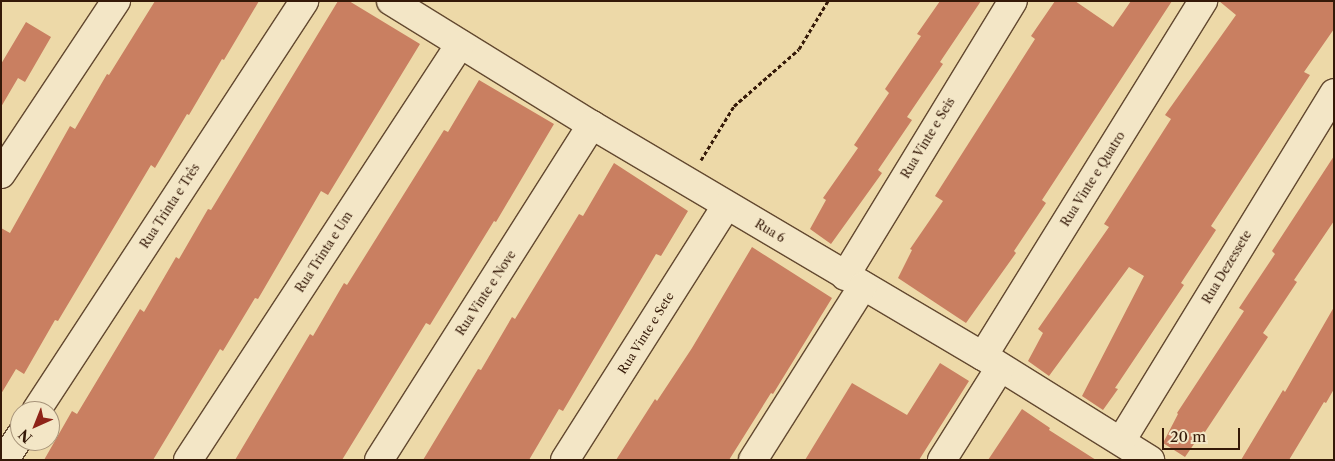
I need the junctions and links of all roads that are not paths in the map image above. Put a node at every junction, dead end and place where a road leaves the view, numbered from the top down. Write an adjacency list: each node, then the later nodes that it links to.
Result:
1 (116, 1): 9 (street)
2 (304, 1): 13 (street, Rua Trinta e Três)
3 (391, 1): 6 (street, Rua 6)
4 (1013, 1): 11 (street, Rua Vinte e Seis)
5 (1203, 1): 12 (street, Rua Vinte e Quatro)
6 (460, 44): 8 (street, Rua 6); 15 (street, Rua Trinta e Um)
7 (1334, 93): 14 (street, Rua Dezessete)
8 (592, 125): 10 (street, Rua 6); 16 (street, Rua Vinte e Nove)
9 (1, 174)
10 (726, 206): 11 (street, Rua 6); 17 (street, Rua Vinte e Sete)
11 (854, 281): 12 (street, Rua 6); 18 (street, Rua Vinte e Seis)
12 (991, 362): 14 (street, Rua 6); 19 (street, Rua Vinte e Quatro)
13 (43, 401)
14 (1135, 453)
15 (188, 460)
16 (379, 460)
17 (565, 460)
18 (753, 460)
19 (942, 460)

